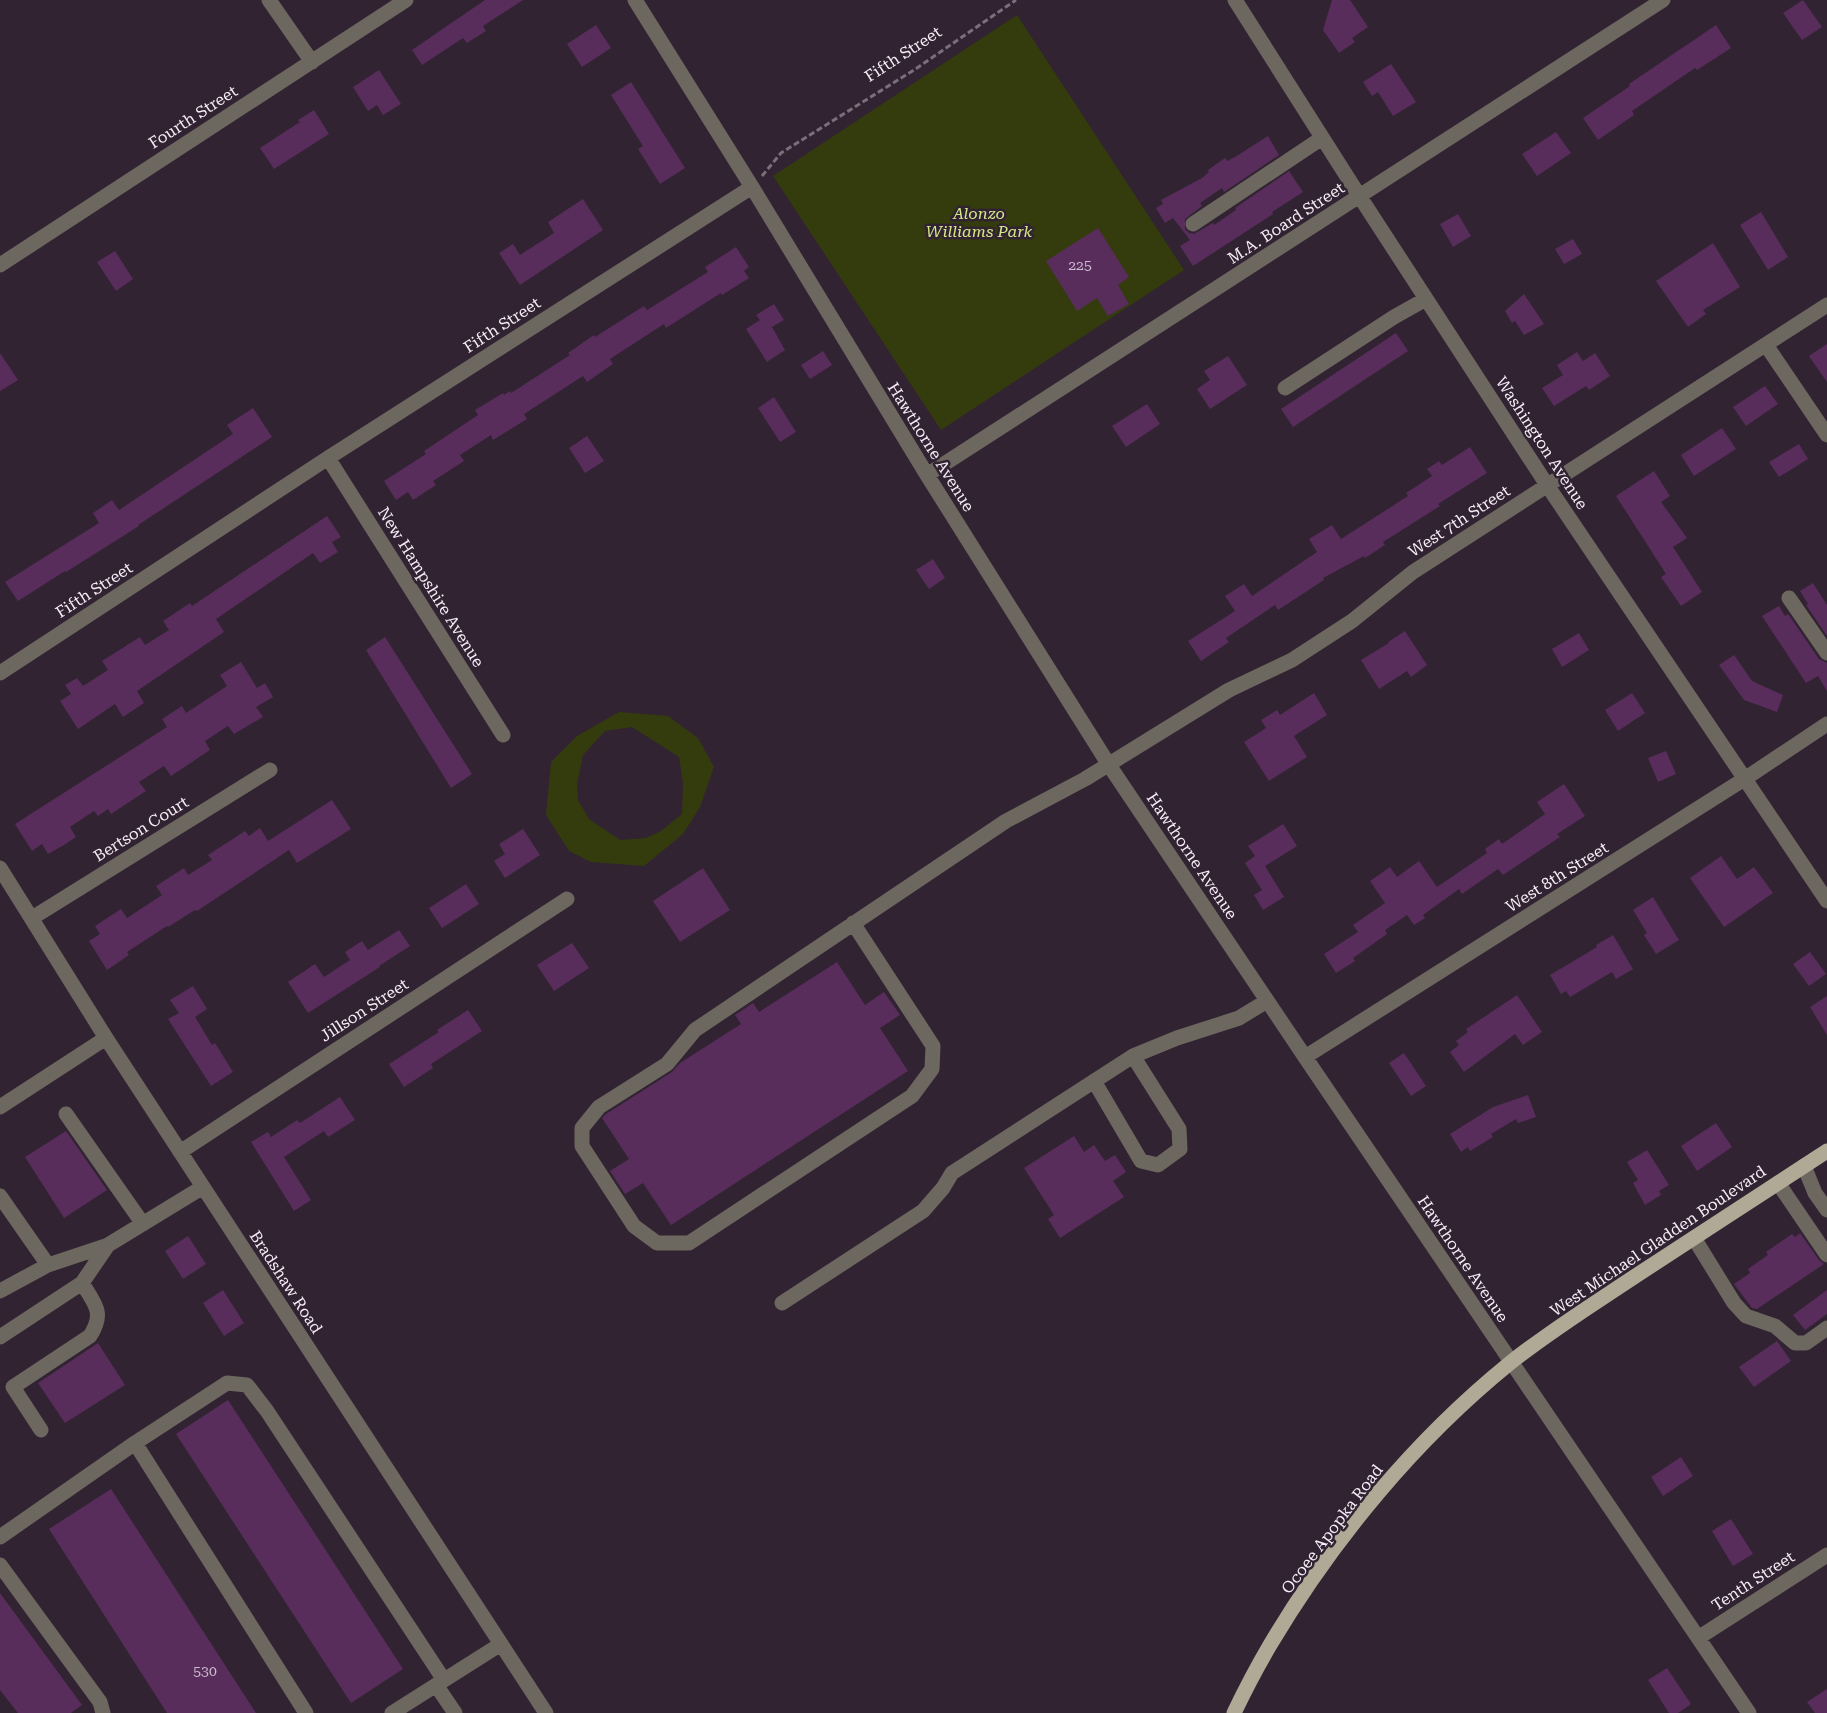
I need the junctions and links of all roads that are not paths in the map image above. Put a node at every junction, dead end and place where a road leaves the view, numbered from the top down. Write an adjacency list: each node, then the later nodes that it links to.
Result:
1 (269, 0): 6 (street)
2 (406, 0): 6 (street, Fourth Street)
3 (635, 0): 8 (street, Hawthorne Avenue)
4 (1235, 0): 7 (street, Washington Avenue)
5 (1663, 0): 9 (street, M.A. Board Street)
6 (312, 62): 11 (street, Fourth Street)
7 (1322, 138): 9 (street, Washington Avenue); 10 (street)
8 (752, 187): 17 (street, Fifth Street); 18 (street, Hawthorne Avenue)
9 (1360, 197): 12 (street, Washington Avenue); 18 (street, M.A. Board Street)
10 (1193, 224)
11 (0, 265)
12 (1426, 299): 15 (street); 19 (street, Washington Avenue)
13 (1827, 305): 14 (street, West 7th Street)
14 (1766, 345): 16 (street); 19 (street, West 7th Street)
15 (1285, 388)
16 (1827, 435)
17 (328, 458): 22 (street, Fifth Street); 24 (street, New Hampshire Avenue)
18 (927, 475): 25 (street, Hawthorne Avenue)
19 (1547, 485): 25 (street, West 7th Street); 27 (street, Washington Avenue)
20 (1789, 598): 21 (street)
21 (1827, 653)
22 (0, 673)
23 (1827, 724): 27 (street, West 8th Street)
24 (503, 735)
25 (1109, 765): 32 (street, West 7th Street); 33 (street, Hawthorne Avenue)
26 (270, 770): 31 (street, Bertson Court)
27 (1746, 778): 30 (street, Washington Avenue); 36 (street, West 8th Street)
28 (0, 868): 31 (street, Bradshaw Road)
29 (567, 899): 41 (street, Jillson Street)
30 (1827, 901)
31 (32, 918): 34 (street, Bradshaw Road)
32 (853, 923): 32 (street, West 7th Street)
33 (1267, 1001): 35 (street); 36 (street, Hawthorne Avenue)
34 (106, 1038): 38 (street); 41 (street, Bradshaw Road)
35 (1133, 1056): 37 (street); 37 (street)
36 (1305, 1058): 57 (street, Hawthorne Avenue)
37 (1094, 1081): 54 (street)
38 (0, 1107)
39 (66, 1114): 47 (street)
40 (1827, 1151): 42 (main road, West Michael Gladden Boulevard)
41 (180, 1152): 44 (street, Bradshaw Road)
42 (1804, 1166): 43 (main road, West Michael Gladden Boulevard); 46 (street)
43 (1778, 1183): 48 (main road, West Michael Gladden Boulevard); 50 (street)
44 (203, 1187): 47 (street); 65 (street, Bradshaw Road)
45 (0, 1196): 51 (street)
46 (1827, 1210)
47 (143, 1224): 49 (street)
48 (1694, 1238): 55 (street); 57 (main road, West Michael Gladden Boulevard)
49 (108, 1245): 51 (street); 52 (street)
50 (1827, 1255)
51 (48, 1265): 53 (street)
52 (82, 1283): 56 (street); 58 (street)
53 (0, 1291)
54 (782, 1304)
55 (1827, 1328)
56 (0, 1337)
57 (1511, 1362): 64 (street, Hawthorne Avenue); 72 (main road, Ocoee Apopka Road)
58 (6, 1385): 59 (street)
59 (41, 1430)
60 (135, 1443): 61 (street); 66 (street); 68 (street)
61 (0, 1537)
62 (1827, 1555): 64 (street, Tenth Street)
63 (0, 1566): 67 (street)
64 (1698, 1638): 73 (street, Hawthorne Avenue)
65 (501, 1644): 66 (street); 71 (street, Bradshaw Road)
66 (440, 1683): 69 (street); 70 (street)
67 (103, 1713)
68 (306, 1713)
69 (392, 1713)
70 (455, 1713)
71 (546, 1713)
72 (1233, 1713)
73 (1749, 1713)

